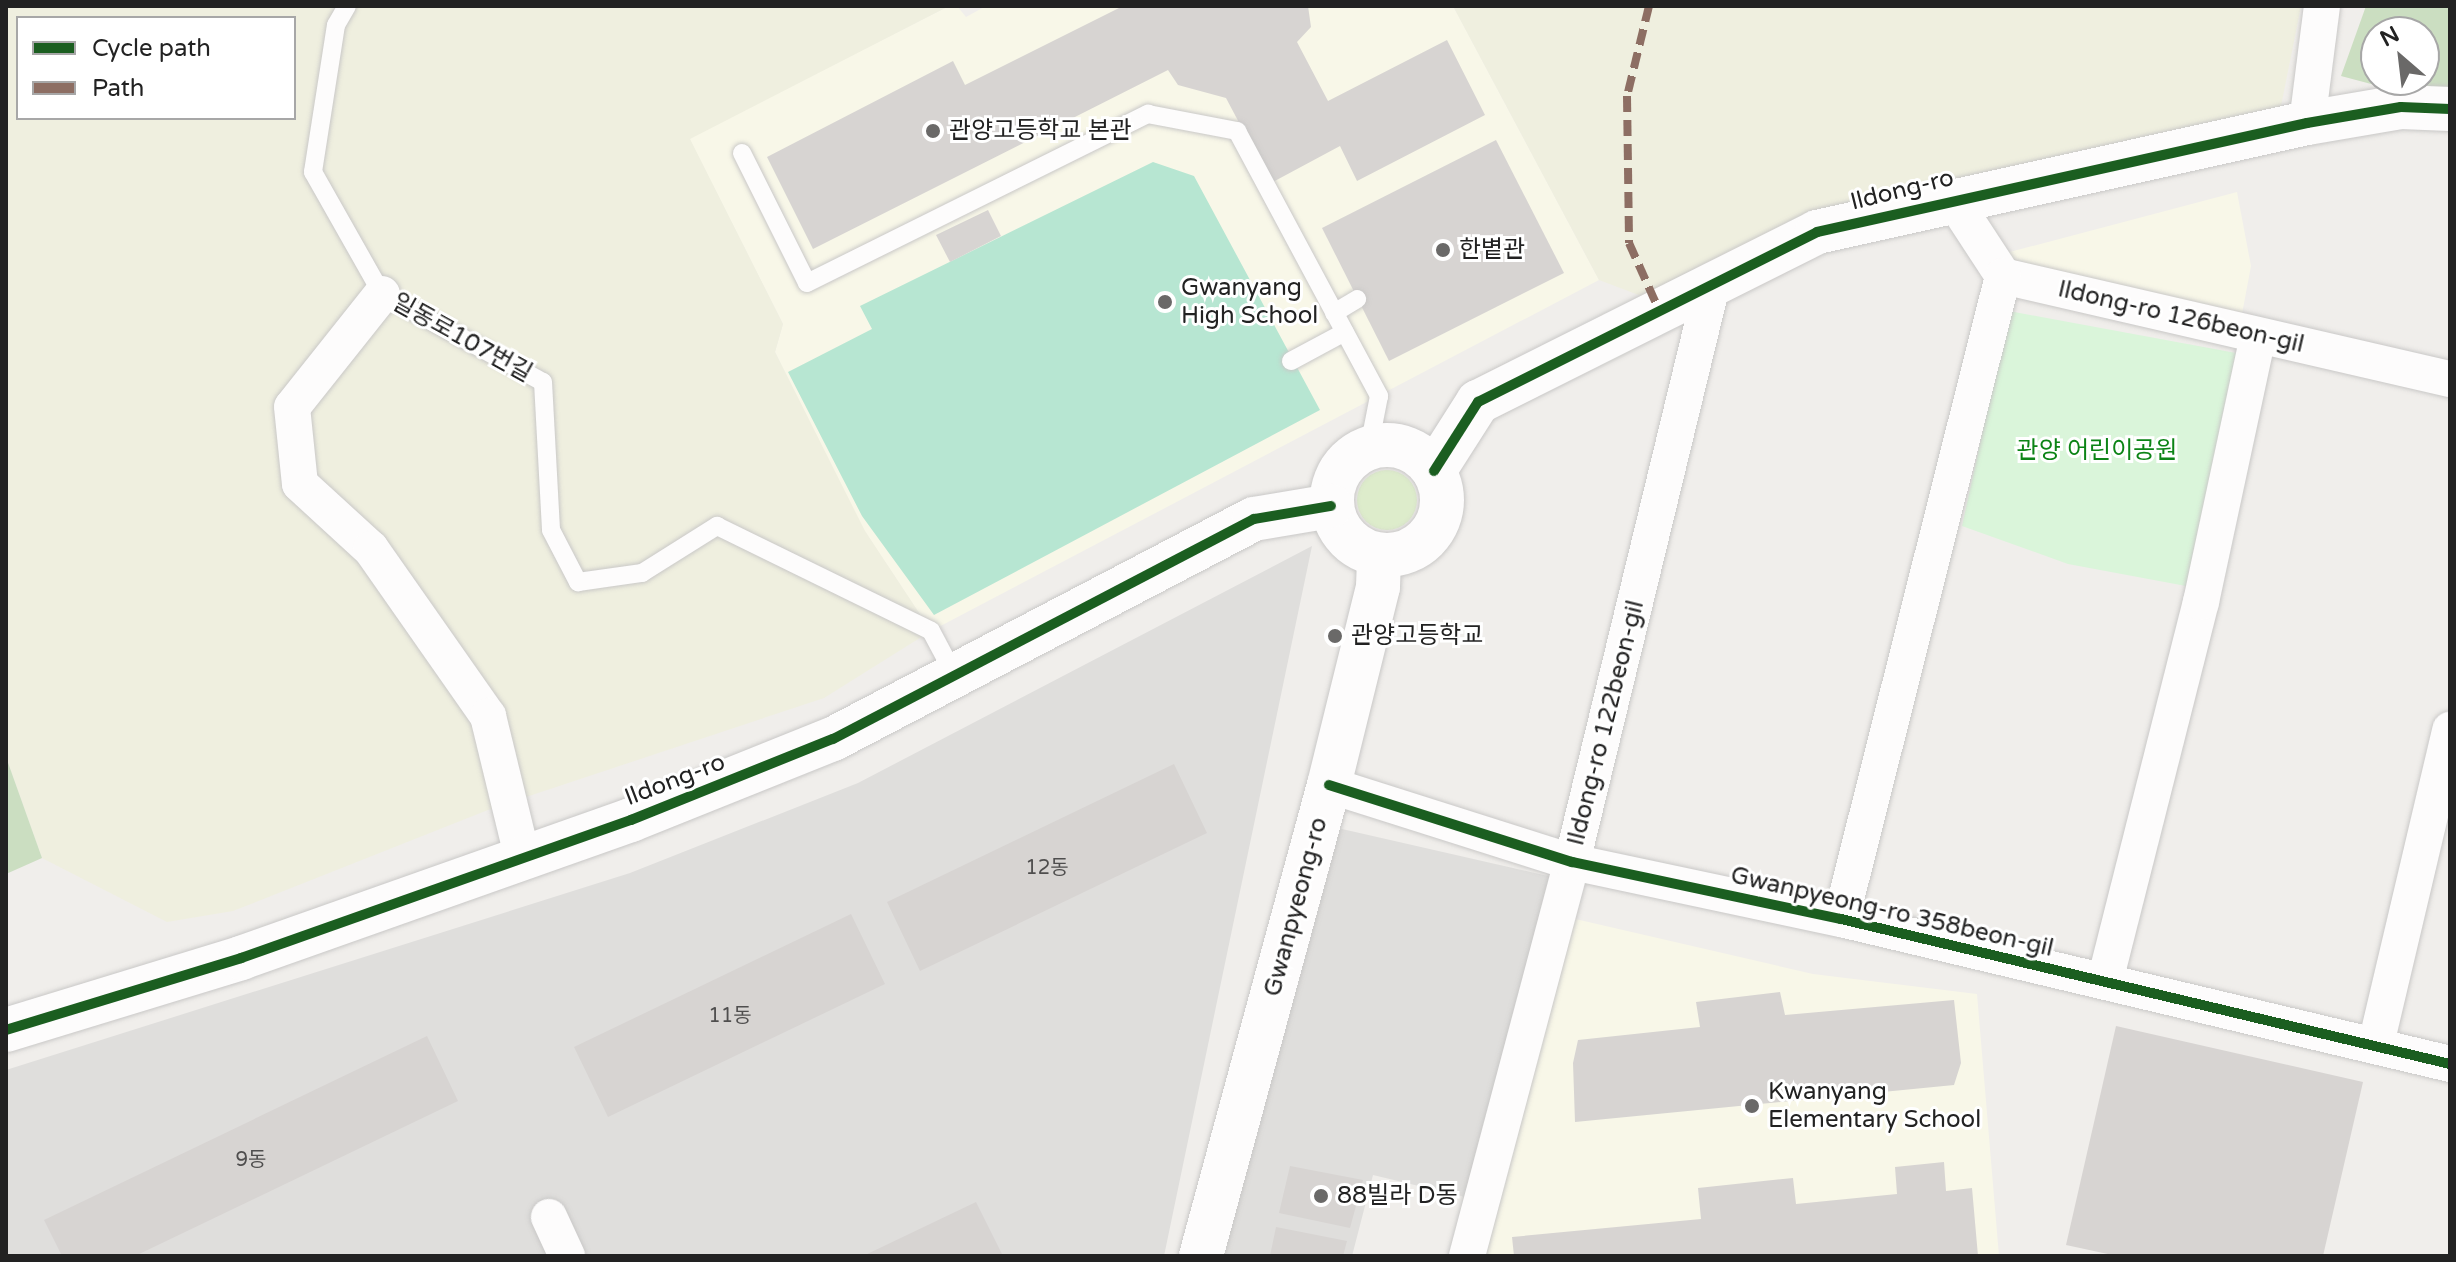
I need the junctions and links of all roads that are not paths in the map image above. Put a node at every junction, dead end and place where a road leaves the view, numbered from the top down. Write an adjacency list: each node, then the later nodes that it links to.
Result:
1 (347, 6): 9 (lane, 일동로107번길)
2 (2322, 6): 4 (street)
3 (2450, 109): 4 (street, Ildong-ro)
4 (2307, 123): 6 (street, Ildong-ro)
5 (742, 153): 11 (lane)
6 (1952, 198): 7 (street); 8 (street, Ildong-ro)
7 (2003, 276): 13 (street, Ildong-ro 126beon-gil); 25 (street, Gwanpyeong-ro 358beon-gil)
8 (1713, 281): 17 (street, Ildong-ro); 24 (street, Ildong-ro 122beon-gil)
9 (382, 294): 20 (lane, 일동로107번길); 23 (street)
10 (1357, 299): 11 (lane)
11 (1334, 313): 12 (lane)
12 (1345, 332): 14 (lane); 16 (lane)
13 (2258, 336): 15 (street, Ildong-ro 126beon-gil); 26 (street)
14 (1291, 361)
15 (2450, 379)
16 (1369, 447): 17 (street); 18 (street)
17 (1434, 471): 19 (street)
18 (1331, 506): 19 (street); 20 (street, Ildong-ro)
19 (1379, 556): 22 (street, Gwanpyeong-ro)
20 (954, 674): 23 (street, Ildong-ro)
21 (2450, 730): 28 (street)
22 (1329, 785): 24 (street, Gwanpyeong-ro 358beon-gil); 32 (street, Gwanpyeong-ro)
23 (522, 856): 27 (street, Ildong-ro)
24 (1572, 862): 25 (street, Gwanpyeong-ro 358beon-gil); 33 (street, Ildong-ro 122beon-gil)
25 (1841, 919): 26 (street, Gwanpyeong-ro 358beon-gil)
26 (2105, 981): 28 (street, Gwanpyeong-ro 358beon-gil)
27 (6, 1030)
28 (2376, 1044): 29 (street, Gwanpyeong-ro 358beon-gil)
29 (2450, 1064)
30 (549, 1217): 31 (street)
31 (567, 1256)
32 (1201, 1256)
33 (1467, 1256)

